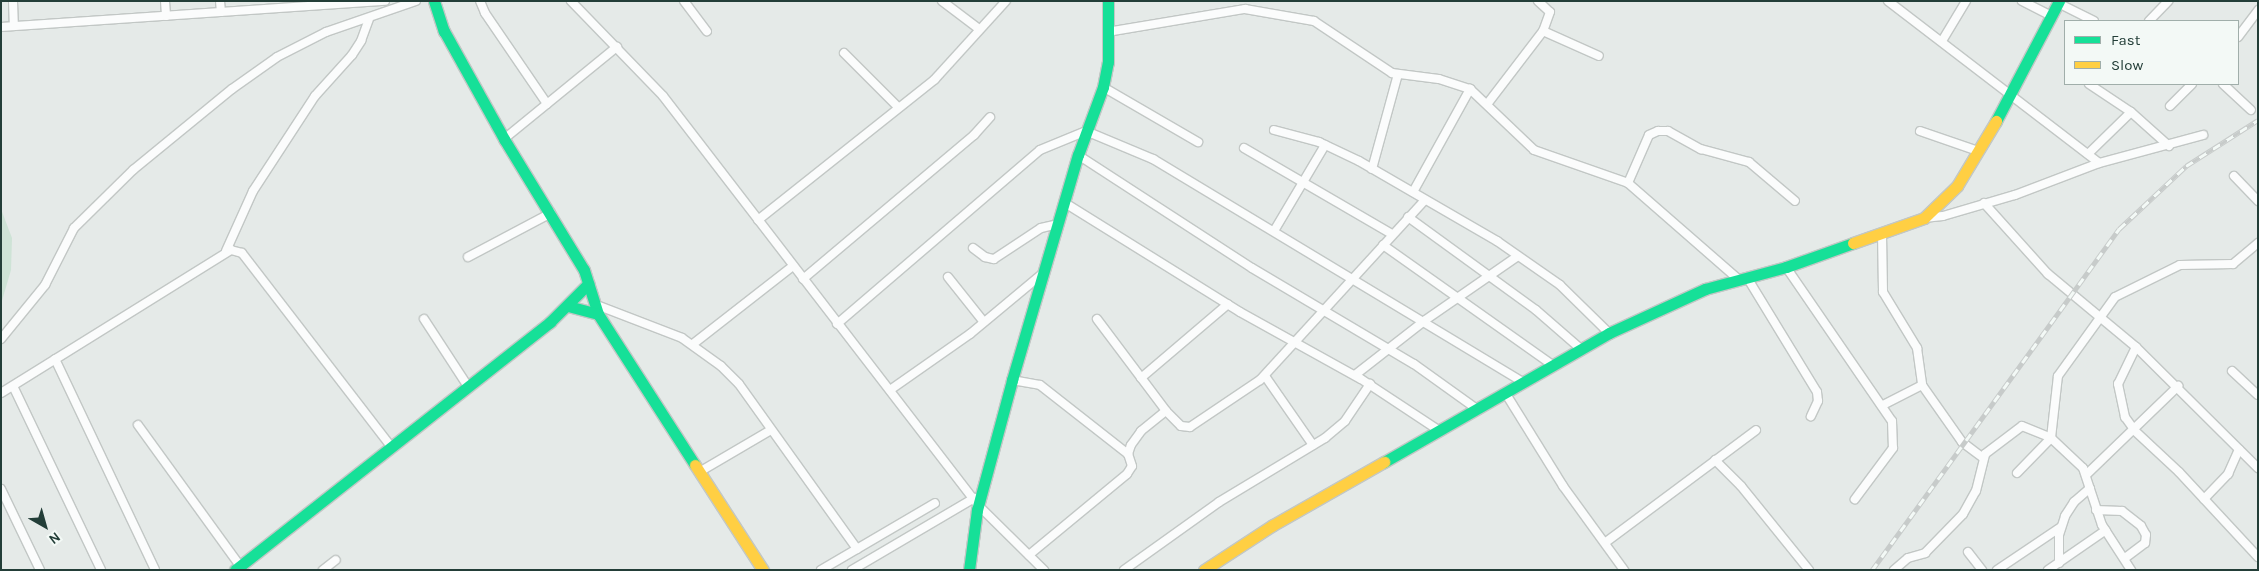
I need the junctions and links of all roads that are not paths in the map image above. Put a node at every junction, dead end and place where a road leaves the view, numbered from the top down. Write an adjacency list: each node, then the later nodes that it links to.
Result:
1 (13, 1): 28 (street)
2 (165, 1): 23 (street)
3 (220, 1): 22 (street)
4 (385, 1): 19 (street)
5 (416, 1): 25 (street)
6 (434, 1): 57 (street)
7 (480, 1): 47 (street)
8 (570, 1): 36 (street)
9 (684, 1): 31 (street)
10 (942, 1): 30 (street)
11 (1006, 1): 30 (street)
12 (1108, 1): 33 (street)
13 (1538, 1): 32 (street)
14 (1888, 1): 35 (street)
15 (1966, 1): 35 (street)
16 (2022, 1): 24 (street)
17 (2168, 1): 27 (street)
18 (2059, 2): 24 (street); 26 (street)
19 (327, 3): 20 (street)
20 (270, 5): 22 (street)
21 (2258, 10): 34 (street)
22 (221, 12): 23 (street)
23 (166, 16): 28 (street)
24 (2052, 16): 45 (street)
25 (368, 19): 87 (street); 111 (street)
26 (2092, 20)
27 (2150, 20)
28 (14, 26): 29 (street)
29 (1, 27)
30 (979, 30): 49 (street)
31 (707, 31)
32 (1543, 31): 38 (street); 46 (street)
33 (1107, 32): 39 (street); 43 (street)
34 (2239, 36)
35 (1942, 41): 45 (street)
36 (617, 47): 47 (street); 79 (street)
37 (844, 53): 49 (street)
38 (1599, 56)
39 (1398, 74): 44 (street); 66 (street)
40 (2090, 85): 51 (street)
41 (2191, 85): 48 (street)
42 (2225, 85): 50 (street)
43 (1103, 87): 53 (street); 58 (street)
44 (1470, 89): 46 (street); 70 (street)
45 (2008, 94): 62 (street); 63 (street)
46 (1488, 103): 69 (street)
47 (547, 104): 57 (street)
48 (2170, 106)
49 (898, 107): 79 (street)
50 (2251, 110)
51 (2131, 112): 60 (street); 63 (street)
52 (990, 117): 96 (street)
53 (1086, 130): 64 (street); 81 (street); 109 (street)
54 (1274, 130): 59 (street)
55 (1920, 131): 62 (street)
56 (2203, 135): 60 (street)
57 (504, 139): 76 (street)
58 (1198, 142)
59 (1325, 145): 66 (street); 68 (street)
60 (2169, 146): 65 (street)
61 (1244, 148): 68 (street)
62 (1978, 152): 78 (street)
63 (2088, 154): 65 (street)
64 (1078, 155): 74 (street); 103 (street)
65 (2099, 163): 75 (street)
66 (1372, 169): 70 (street)
67 (2234, 176): 73 (street)
68 (1303, 183): 81 (street); 82 (street)
69 (1628, 183): 72 (street); 97 (street)
70 (1413, 192): 71 (street)
71 (1425, 200): 77 (street); 88 (street)
72 (1795, 201)
73 (2258, 201)
74 (1065, 203): 80 (street); 100 (street)
75 (1984, 203): 78 (street); 104 (street)
76 (551, 213): 89 (street); 98 (street)
77 (1408, 217): 82 (street); 93 (street)
78 (1924, 218): 83 (street)
79 (758, 220): 90 (street)
80 (1058, 224): 86 (street); 92 (street)
81 (1274, 230): 95 (street)
82 (1392, 234): 85 (street)
83 (1882, 234): 91 (street); 127 (street)
84 (2258, 243): 104 (street)
85 (1382, 245): 95 (street); 99 (street)
86 (973, 248)
87 (226, 251): 117 (street); 145 (street)
88 (1518, 256): 93 (street); 110 (street)
89 (468, 257)
90 (793, 266): 96 (street); 113 (street)
91 (1786, 267): 97 (street); 134 (street)
92 (1042, 274): 107 (street); 123 (street)
93 (1488, 276): 99 (street); 116 (street)
94 (948, 277): 107 (street)
95 (1356, 278): 103 (street); 108 (street)
96 (803, 279): 109 (street)
97 (1743, 279): 110 (street); 137 (street)
98 (588, 284): 101 (street); 102 (street)
99 (1459, 296): 108 (street); 118 (street)
100 (1228, 304): 112 (street); 122 (street)
101 (568, 306): 102 (street); 126 (street)
102 (596, 309): 113 (street); 151 (street)
103 (1326, 311): 112 (street); 115 (street)
104 (2100, 315): 114 (street); 143 (street)
105 (1097, 318): 122 (street)
106 (424, 319): 126 (street)
107 (984, 321): 130 (street)
108 (1424, 321): 115 (street); 124 (street)
109 (837, 324): 130 (street)
110 (1609, 334): 116 (street)
111 (1, 339)
112 (1297, 343): 120 (street); 121 (street)
113 (693, 344): 139 (street)
114 (2136, 347): 129 (street); 142 (street)
115 (1390, 349): 120 (street); 135 (street)
116 (1582, 350): 118 (street)
117 (55, 359): 128 (street); 176 (street)
118 (1554, 366): 124 (street)
119 (2232, 371): 133 (street)
120 (1355, 375): 125 (street)
121 (1265, 376): 136 (street); 144 (street)
122 (1141, 378): 136 (street)
123 (1012, 380): 147 (street); 158 (street)
124 (1524, 383): 132 (street)
125 (1370, 384): 141 (street); 144 (street)
126 (468, 385): 145 (street)
127 (1922, 385): 134 (street); 148 (street)
128 (14, 386): 131 (street); 175 (street)
129 (2178, 386): 142 (street); 146 (street)
130 (890, 390): 158 (street)
131 (1, 393)
132 (1506, 394): 135 (street); 163 (street)
133 (2258, 395)
134 (1883, 405): 156 (street)
135 (1478, 410): 141 (street)
136 (1166, 411): 147 (street)
137 (1811, 416)
138 (138, 425): 172 (street)
139 (770, 430): 151 (street); 164 (street)
140 (1756, 430): 149 (street)
141 (1440, 431): 183 (street)
142 (2135, 431): 153 (street); 157 (street)
143 (2051, 438): 148 (street); 152 (street); 153 (street)
144 (1313, 445): 182 (street)
145 (390, 446): 172 (street)
146 (2239, 449): 150 (street); 157 (street)
147 (1128, 454): 166 (street)
148 (1983, 458): 186 (street)
149 (1715, 460): 163 (street); 185 (street)
150 (2258, 468)
151 (701, 471): 171 (street)
152 (2017, 473)
153 (2087, 474): 154 (street)
154 (2090, 488): 160 (street); 161 (street)
155 (1, 489): 174 (street)
156 (1855, 498)
157 (2204, 499): 167 (street)
158 (976, 502): 166 (street); 179 (street); 180 (street)
159 (935, 503): 164 (street)
160 (2096, 510): 162 (street); 168 (street)
161 (2060, 526): 170 (street); 188 (street)
162 (2106, 530): 168 (street); 170 (street)
163 (1606, 542): 184 (street)
164 (857, 549): 178 (street)
165 (1968, 552): 187 (street)
166 (1028, 555): 181 (street)
167 (2258, 557)
168 (2126, 558): 189 (street)
169 (336, 560): 177 (street)
170 (2059, 563): 173 (street)
171 (759, 567)
172 (237, 568)
173 (2051, 569)
174 (40, 570)
175 (101, 570)
176 (156, 570)
177 (323, 570)
178 (821, 570)
179 (852, 570)
180 (969, 570)
181 (1044, 570)
182 (1124, 570)
183 (1204, 570)
184 (1624, 570)
185 (1809, 570)
186 (1894, 570)
187 (1982, 570)
188 (1998, 570)
189 (2131, 570)

